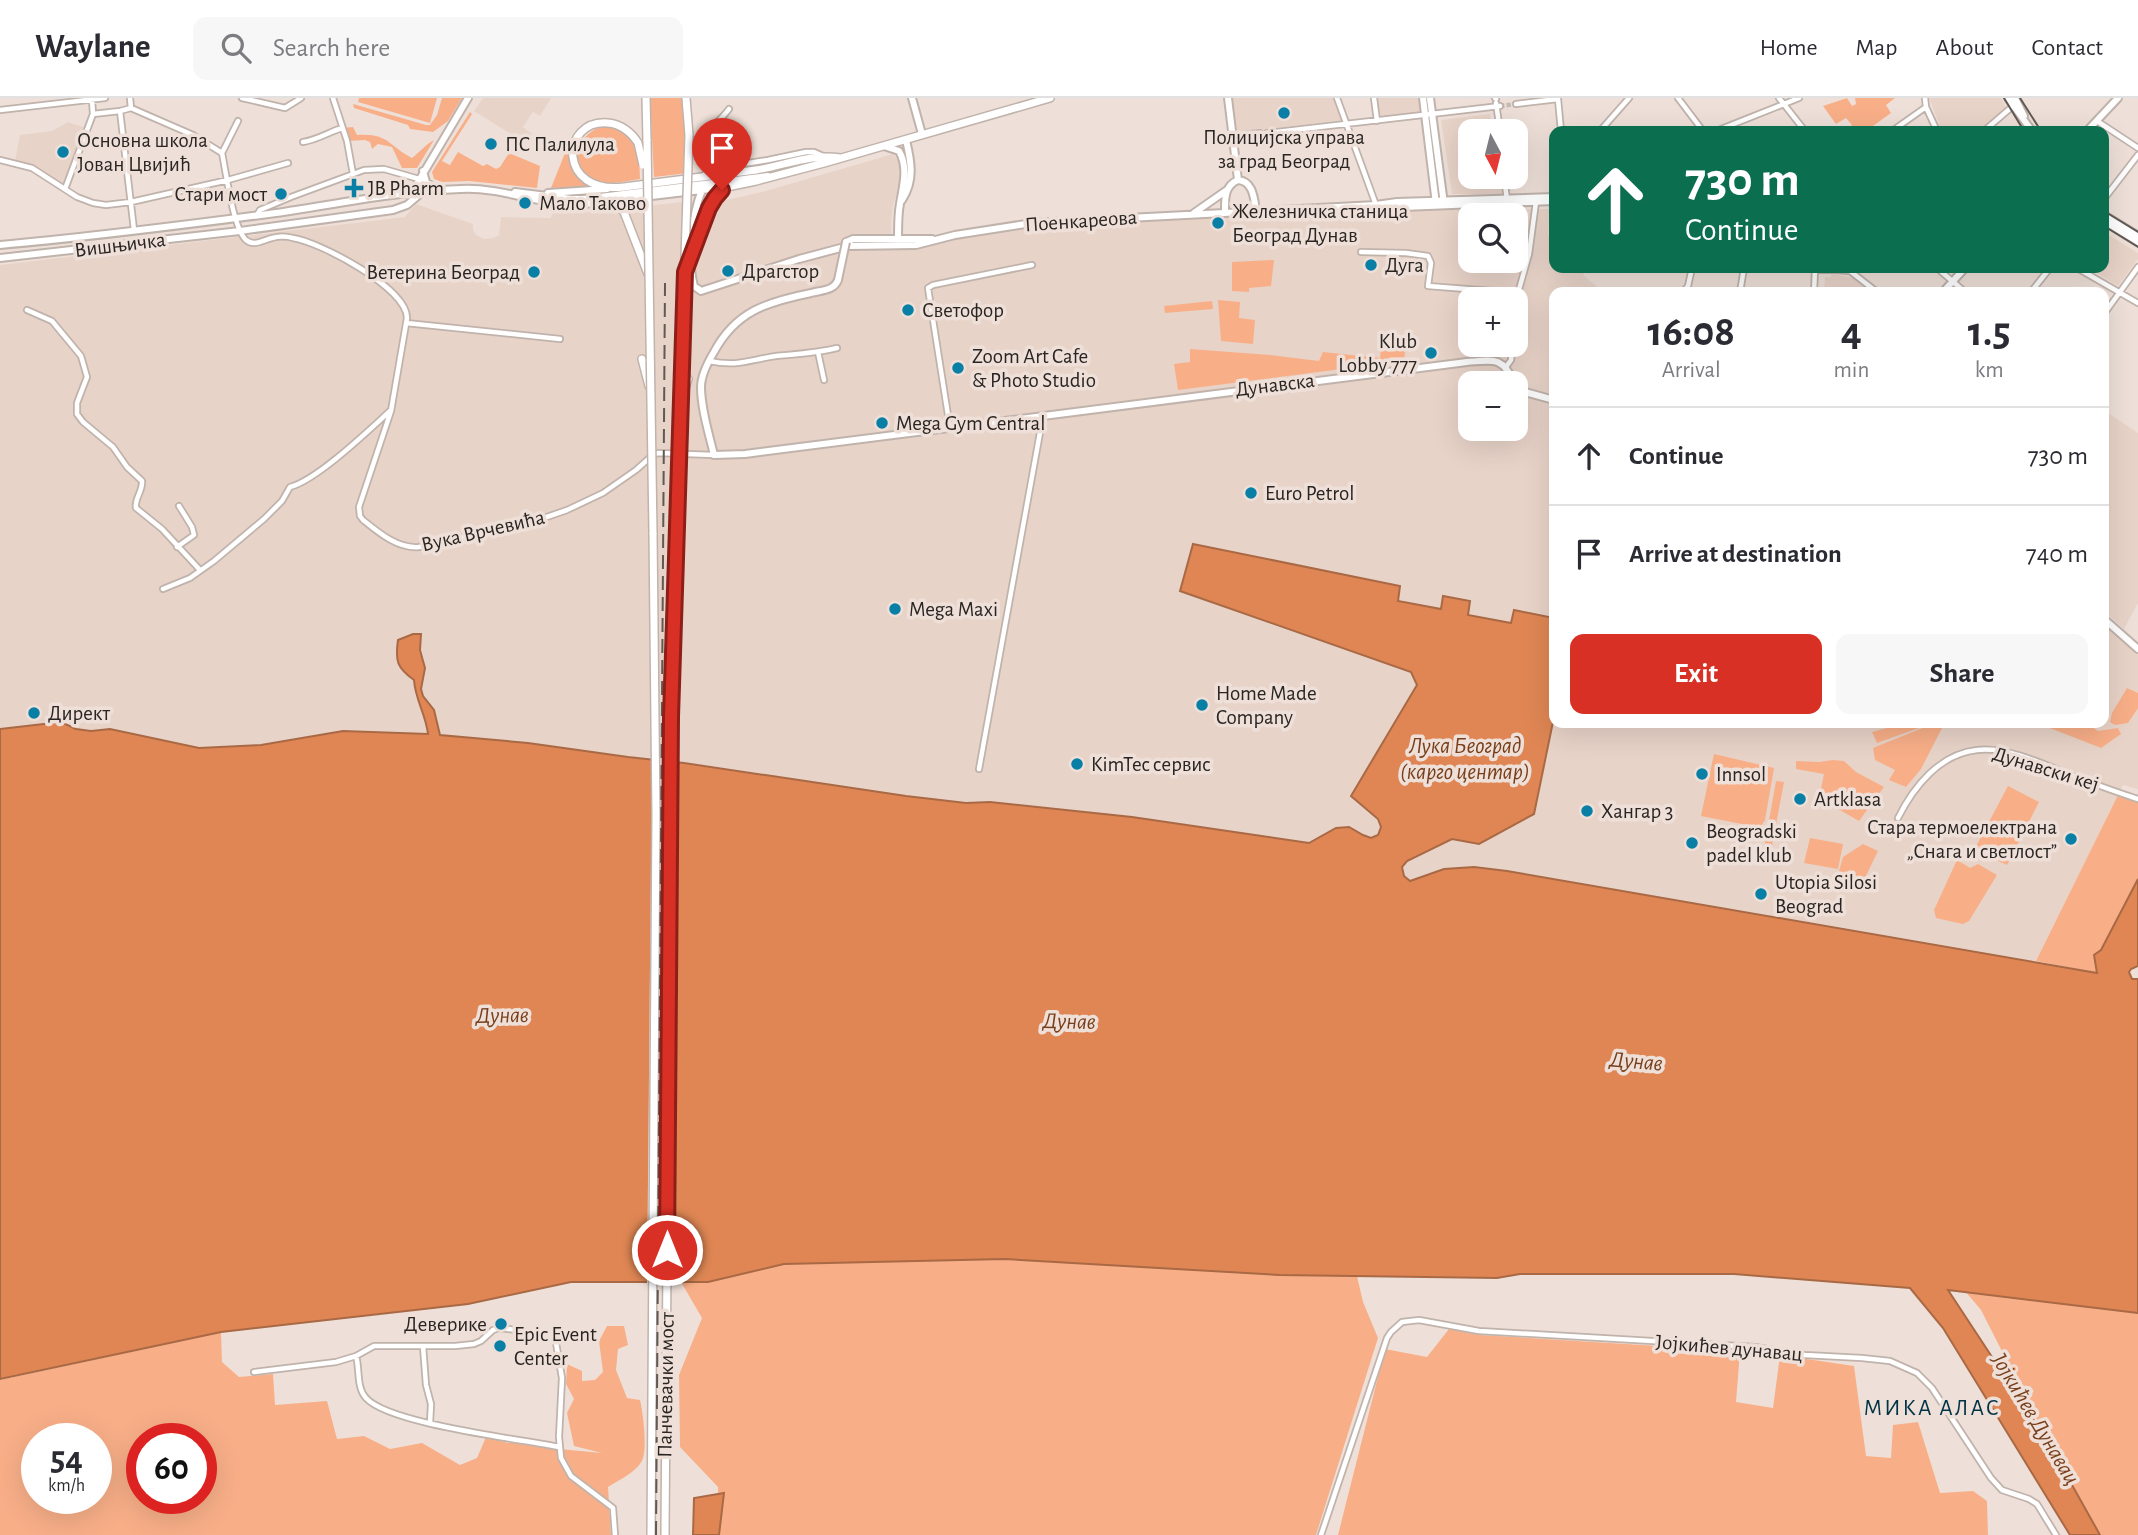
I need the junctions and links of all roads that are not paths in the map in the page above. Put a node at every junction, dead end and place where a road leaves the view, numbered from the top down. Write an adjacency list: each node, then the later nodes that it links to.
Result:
1 (105, 98): 23 (street)
2 (130, 98): 30 (street)
3 (242, 98): 4 (street)
4 (301, 98)
5 (333, 98): 51 (street)
6 (468, 98): 64 (main road)
7 (646, 98): 76 (main road, bridge)
8 (686, 98): 113 (main road, Панчевачки мост, bridge)
9 (912, 98): 53 (main road)
10 (1050, 98): 53 (main road)
11 (1228, 98): 54 (main road)
12 (1337, 98): 39 (street)
13 (1374, 98): 37 (street)
14 (1423, 98): 35 (main road)
15 (1430, 98): 35 (main road)
16 (1629, 98): 41 (street)
17 (1678, 98): 42 (street)
18 (1779, 98): 28 (street)
19 (1799, 98): 28 (street)
20 (1925, 98): 29 (street)
21 (2008, 98): 26 (main road)
22 (2118, 98): 38 (main road)
23 (88, 99): 32 (street); 34 (street)
24 (1558, 99): 27 (street); 40 (street)
25 (1497, 103): 35 (street)
26 (2015, 103): 47 (street); 48 (main road)
27 (1516, 104)
28 (1783, 104): 43 (street); 44 (street)
29 (1926, 107): 45 (street); 46 (street)
30 (131, 108): 33 (street); 59 (street)
31 (729, 109): 66 (street)
32 (0, 110)
33 (120, 111): 34 (street); 89 (street)
34 (93, 114): 73 (street)
35 (1429, 114): 37 (street); 91 (main road)
36 (239, 121): 59 (street)
37 (1377, 121): 39 (street)
38 (2097, 121): 49 (main road); 50 (street)
39 (1346, 125): 54 (street); 92 (street)
40 (1561, 126)
41 (1604, 126)
42 (1699, 126)
43 (1728, 126)
44 (1801, 126)
45 (1899, 126)
46 (1935, 126)
47 (1990, 126)
48 (2029, 126)
49 (2092, 126)
50 (2105, 126)
51 (342, 128): 56 (street); 65 (street)
52 (2109, 129): 58 (street)
53 (922, 134): 55 (main road)
54 (1233, 136): 70 (main road)
55 (906, 140): 57 (main road); 88 (main road)
56 (303, 142)
57 (884, 146): 61 (main road); 88 (main road)
58 (2138, 148)
59 (222, 153): 69 (street)
60 (2138, 155): 83 (street)
61 (840, 158): 66 (main road); 67 (main road)
62 (0, 160): 73 (street)
63 (288, 163): 69 (street)
64 (423, 170): 68 (main road); 75 (main road)
65 (353, 174): 68 (street); 97 (street)
66 (705, 174): 72 (main road)
67 (771, 176): 71 (main road); 82 (main road)
68 (419, 178): 84 (main road)
69 (228, 180): 89 (street); 99 (street)
70 (1238, 180): 78 (main road); 94 (main road)
71 (727, 187): 77 (main road); 113 (main road, bridge)
72 (616, 188): 76 (main road, bridge); 82 (main road)
73 (65, 189): 89 (street)
74 (1506, 189): 86 (street)
75 (441, 190): 80 (main road, Вишњичка); 81 (main road, Вишњичка)
76 (647, 190): 119 (main road, bridge)
77 (702, 190): 79 (main road); 98 (main road)
78 (1227, 190): 95 (main road); 96 (main road)
79 (691, 191): 90 (main road); 98 (main road)
80 (424, 192): 84 (main road, Вишњичка); 93 (main road)
81 (510, 192): 82 (main road); 90 (main road)
82 (537, 193)
83 (2109, 193)
84 (411, 194): 93 (main road); 97 (main road, Вишњичка)
85 (1549, 199): 87 (main road, Поенкареова)
86 (1507, 200): 87 (main road, Поенкареова); 91 (main road, Поенкареова)
87 (1536, 200): 121 (street)
88 (901, 201): 105 (main road)
89 (131, 202): 102 (street)
90 (603, 202): 119 (main road)
91 (1440, 203): 92 (main road, Поенкареова)
92 (1376, 205): 94 (main road, Поенкареова)
93 (402, 207): 103 (main road, Вишњичка)
94 (1256, 210): 95 (main road, Поенкареова)
95 (1225, 212): 96 (main road, Поенкареова)
96 (1192, 214): 106 (main road, Поенкареова)
97 (257, 215): 99 (main road, Вишњичка)
98 (695, 216): 106 (main road, Поенкареова)
99 (235, 218): 102 (main road, Вишњичка); 103 (street)
100 (2109, 218): 104 (main road)
101 (2109, 224): 107 (main road)
102 (134, 230): 108 (main road, Вишњичка)
103 (240, 230): 110 (main road, Вишњичка); 131 (street)
104 (2138, 236)
105 (898, 239): 106 (main road, Поенкареова); 137 (main road, Поенкареова, bridge)
106 (938, 239)
107 (2138, 242)
108 (0, 245)
109 (1361, 252): 126 (street)
110 (0, 258)
111 (1032, 265): 148 (street)
112 (2138, 267): 127 (street)
113 (685, 272): 145 (main road, Панчевачки мост, bridge)
114 (1855, 273): 122 (street)
115 (1943, 273): 120 (street)
116 (1961, 273): 120 (main road)
117 (2046, 273): 125 (street)
118 (2086, 273): 127 (street)
119 (649, 278): 142 (main road, bridge)
120 (1953, 282): 123 (main road); 124 (street)
121 (1520, 287)
122 (1871, 287)
123 (1948, 287)
124 (1959, 287)
125 (2035, 287)
126 (1458, 288)
127 (2119, 292): 128 (street); 129 (street)
128 (2138, 303)
129 (2109, 306)
130 (27, 310): 151 (street)
131 (406, 323): 132 (street); 146 (street, Вука Врчевића)
132 (560, 339)
133 (837, 348): 134 (street)
134 (818, 352): 137 (street); 141 (street)
135 (1511, 357): 138 (street)
136 (642, 359): 142 (main road, bridge)
137 (709, 360): 149 (main road)
138 (1506, 367): 139 (main road); 147 (main road, Дунавска)
139 (1508, 371)
140 (688, 379): 145 (main road, bridge)
141 (824, 380)
142 (651, 393): 165 (main road, Панчевачки мост, bridge)
143 (1528, 393): 144 (main road)
144 (1549, 399)
145 (681, 402): 166 (main road, Панчевачки мост, bridge)
146 (391, 411): 149 (street, Вука Врчевића); 152 (street)
147 (1043, 416): 148 (main road, Дунавска); 156 (street)
148 (950, 428): 149 (main road, Дунавска)
149 (714, 455)
150 (178, 506): 151 (street)
151 (177, 547): 152 (street)
152 (200, 570): 153 (street)
153 (163, 589)
154 (2109, 623): 155 (main road)
155 (2138, 649)
156 (979, 769)
157 (2138, 799): 158 (street, Дунавски кеј)
158 (1898, 818)
159 (423, 1346): 160 (street); 162 (street); 163 (street)
160 (356, 1356): 161 (street); 162 (street)
161 (254, 1372)
162 (430, 1423): 163 (street)
163 (559, 1447): 164 (street)
164 (615, 1535)
165 (650, 1535)
166 (665, 1535)
167 (1321, 1535): 168 (street, Јојкићев дунавац)
168 (2056, 1535)

